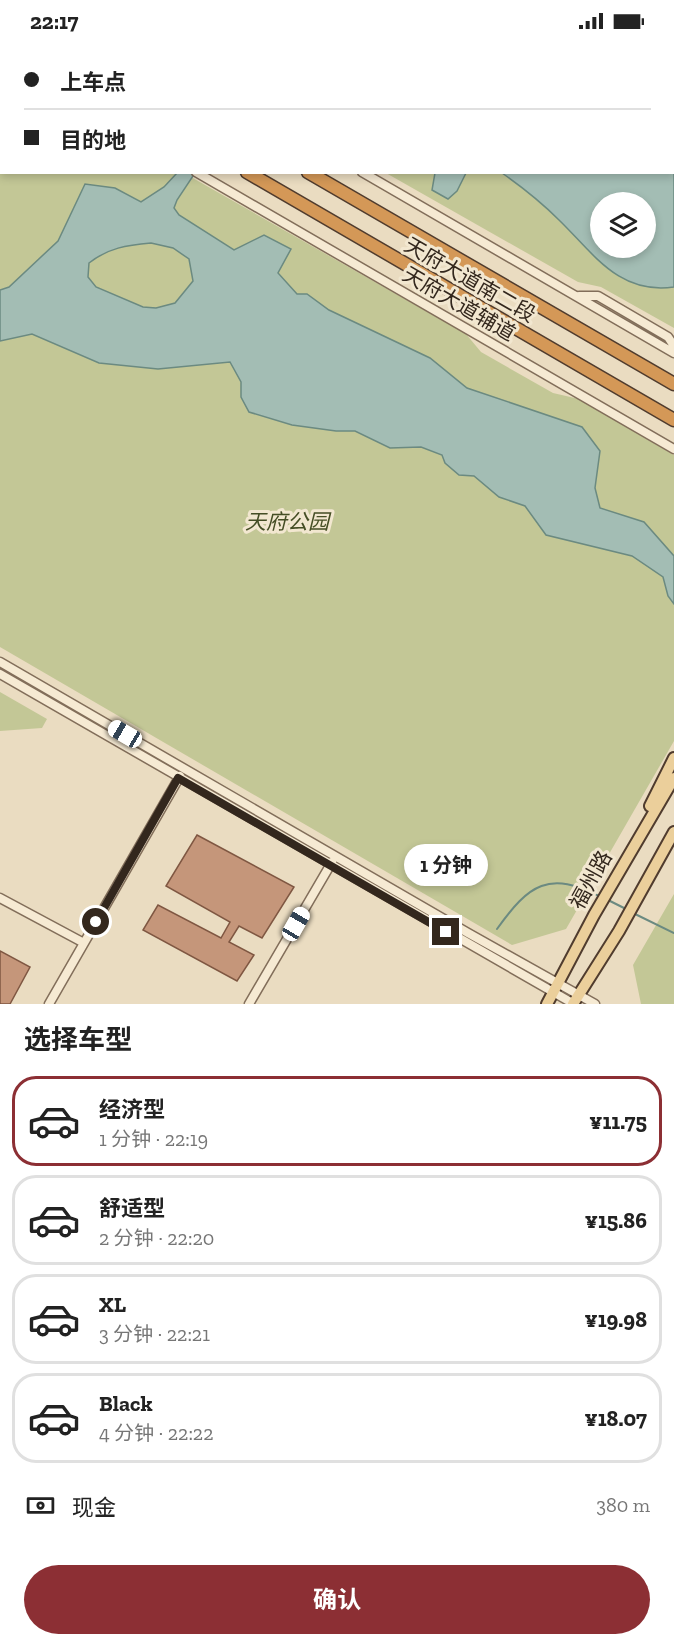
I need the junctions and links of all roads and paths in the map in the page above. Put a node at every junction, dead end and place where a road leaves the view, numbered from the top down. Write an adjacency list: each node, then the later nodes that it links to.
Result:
1 (199, 174): 10 (street, 天府大道辅道)
2 (250, 174): 9 (highway, 天府大道南二段)
3 (311, 174): 8 (highway, 天府大道南二段)
4 (365, 174): 5 (street)
5 (577, 296): 6 (street); 7 (street)
6 (674, 346)
7 (674, 353)
8 (674, 384)
9 (674, 420)
10 (674, 449)
11 (0, 662): 14 (street)
12 (0, 674): 15 (street)
13 (674, 758): 20 (main road)
14 (186, 769): 15 (street); 19 (street)
15 (178, 778): 21 (street); 24 (street)
16 (674, 778): 20 (main road, 福州路)
17 (674, 832): 22 (main road)
18 (674, 845): 22 (main road)
19 (336, 856): 21 (street); 25 (street)
20 (626, 859): 25 (main road, 福州路)
21 (331, 864): 26 (street); 28 (street)
22 (652, 873): 26 (main road)
23 (0, 898): 24 (street)
24 (84, 943): 27 (street)
25 (559, 983): 26 (street); 29 (main road, 福州路)
26 (575, 1002): 30 (street)
27 (49, 1004)
28 (249, 1004)
29 (547, 1004)
30 (595, 1004)

